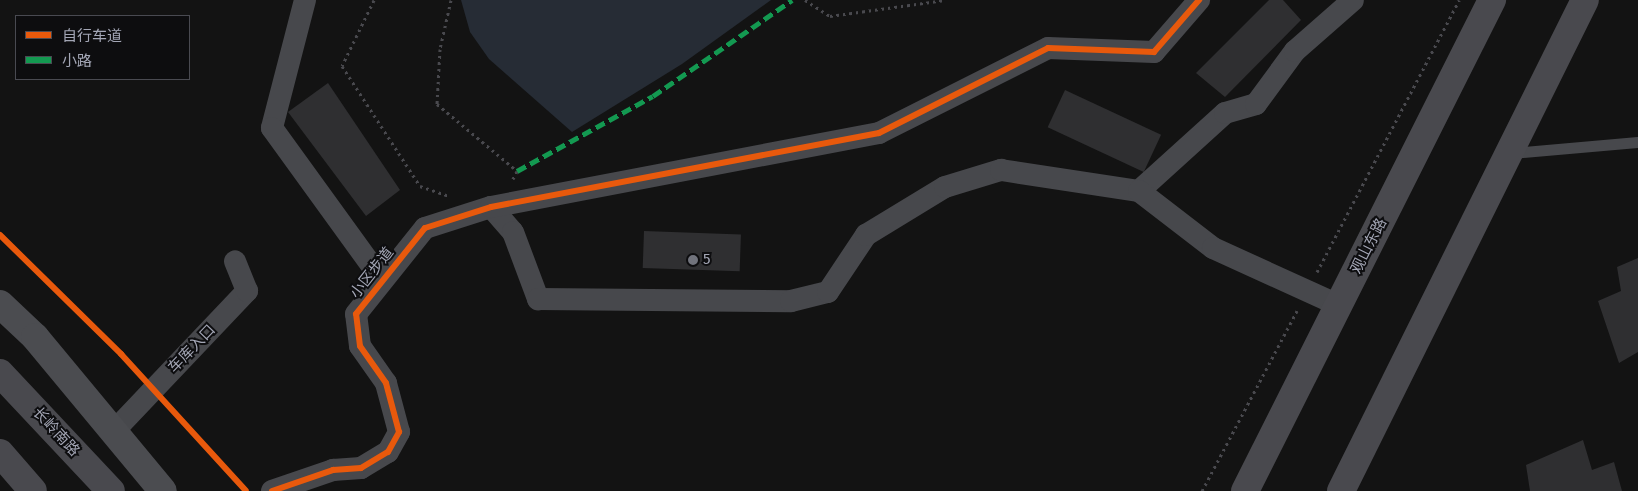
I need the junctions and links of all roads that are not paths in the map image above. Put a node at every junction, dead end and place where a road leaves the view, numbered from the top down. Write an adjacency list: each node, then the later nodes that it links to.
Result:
1 (305, 0): 11 (street)
2 (1199, 0): 9 (street, 小区步道)
3 (1353, 0): 8 (street)
4 (1492, 0): 13 (main road, 观山东路)
5 (1585, 0): 7 (main road)
6 (1638, 142): 7 (lane)
7 (1509, 153): 22 (main road)
8 (1139, 191): 9 (street); 13 (street)
9 (491, 207): 11 (street, 小区步道)
10 (235, 261): 15 (street, 车库入口)
11 (382, 280): 20 (street, 小区步道)
12 (0, 304): 15 (main road)
13 (1338, 305): 21 (main road, 观山东路)
14 (0, 373): 18 (main road, 长岭南路)
15 (115, 430): 19 (main road)
16 (0, 454): 17 (main road)
17 (33, 491)
18 (111, 491)
19 (163, 491)
20 (272, 491)
21 (1245, 491)
22 (1341, 491)

